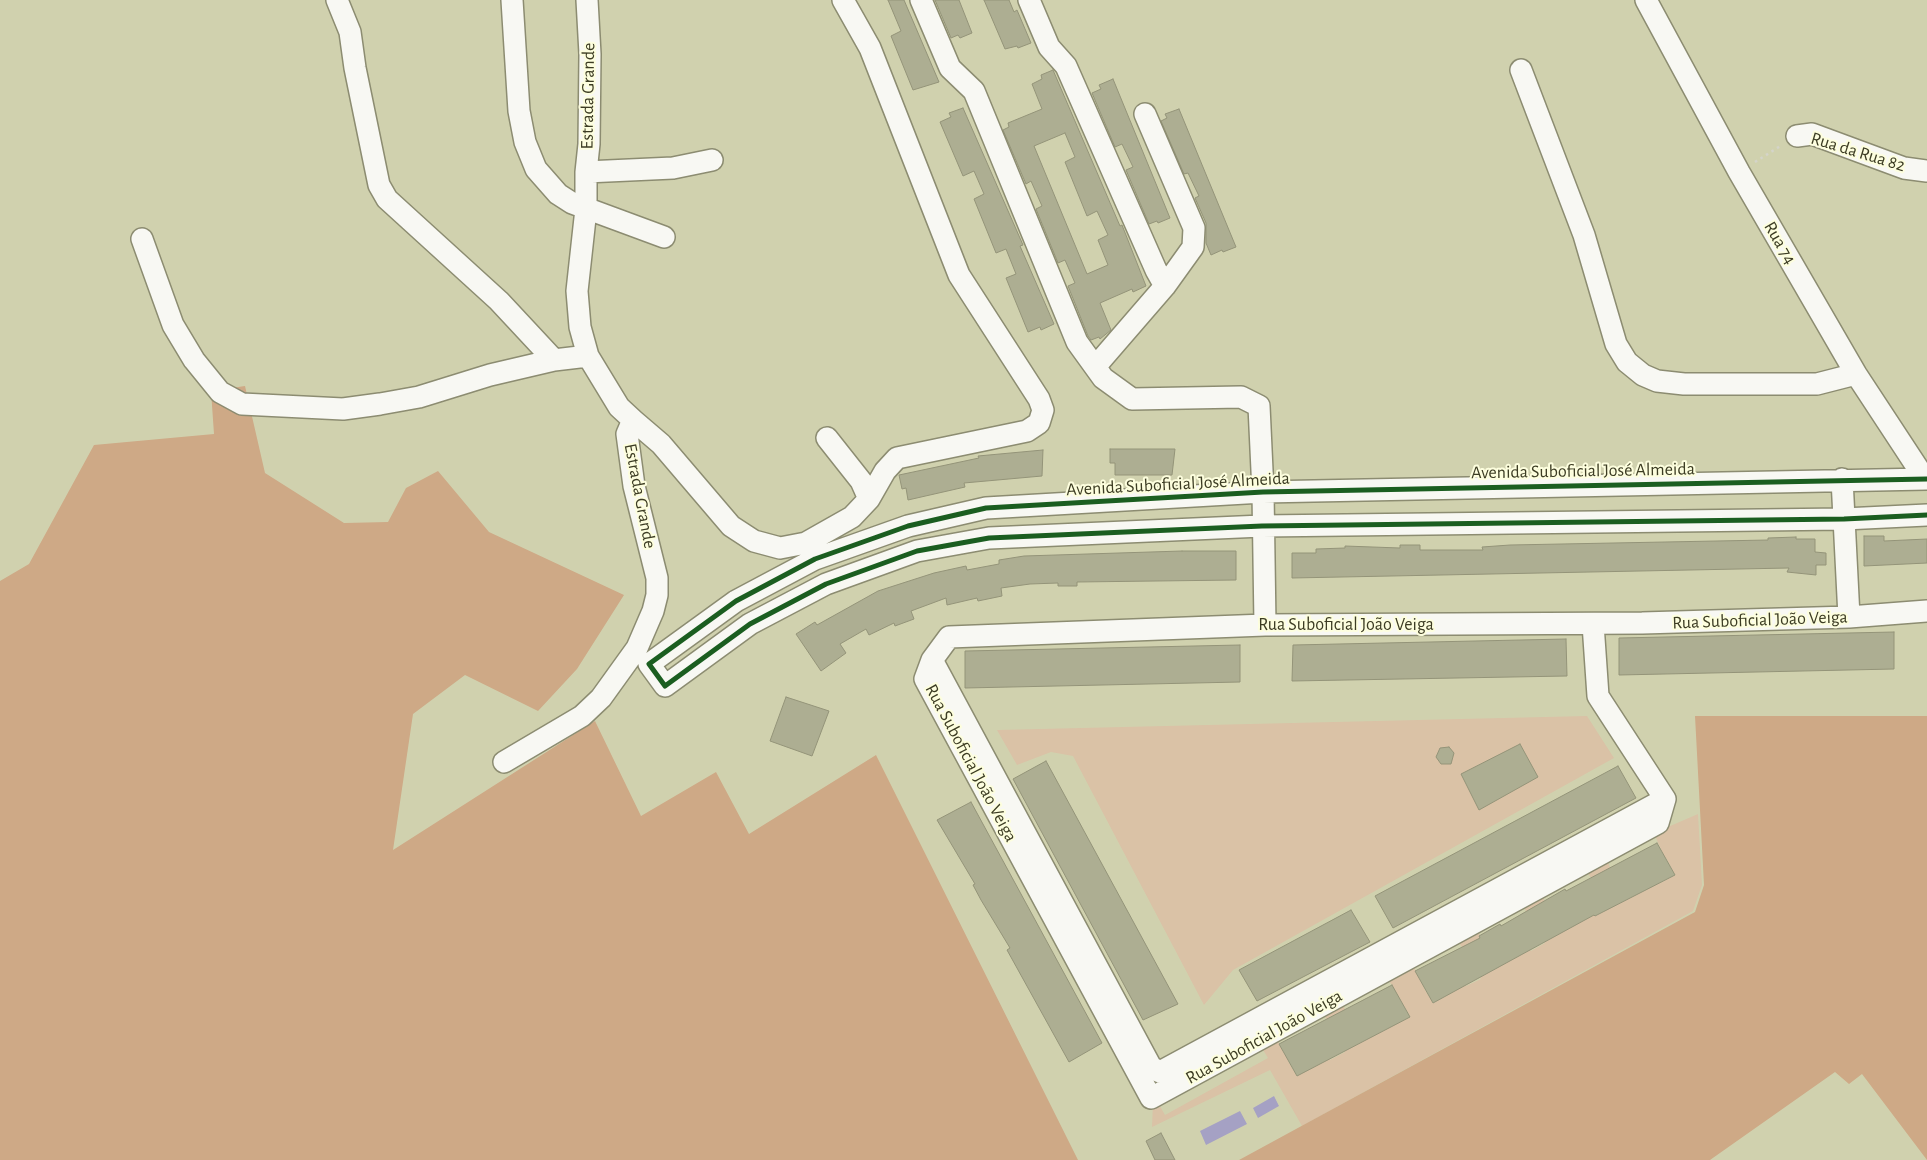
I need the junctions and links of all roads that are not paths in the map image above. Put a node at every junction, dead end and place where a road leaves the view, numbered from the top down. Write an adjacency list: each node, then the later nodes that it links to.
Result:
1 (337, 0): 19 (street)
2 (512, 0): 14 (street)
3 (587, 0): 13 (street, Estrada Grande)
4 (843, 0): 27 (street)
5 (922, 0): 20 (street)
6 (1029, 0): 17 (street)
7 (1646, 0): 21 (street, Rua 74)
8 (1521, 70): 21 (street)
9 (1145, 114): 17 (street)
10 (1797, 136): 12 (street, Rua da Rua 82)
11 (712, 160): 13 (street)
12 (1927, 171)
13 (586, 172): 14 (street, Estrada Grande)
14 (586, 209): 15 (street); 18 (street, Estrada Grande)
15 (664, 237)
16 (142, 239): 19 (street)
17 (1165, 286): 20 (street)
18 (588, 356): 19 (street); 22 (street, Estrada Grande)
19 (554, 360)
20 (1096, 367): 26 (street)
21 (1856, 374): 25 (street, Rua 74)
22 (633, 420): 27 (street); 35 (street, Estrada Grande)
23 (827, 438): 27 (street)
24 (1842, 479): 25 (street, Avenida Suboficial José Almeida); 26 (street, Avenida Suboficial José Almeida); 29 (street)
25 (1926, 479)
26 (1263, 492): 30 (street); 30 (street, Avenida Suboficial José Almeida)
27 (869, 499)
28 (1927, 515): 29 (street)
29 (1844, 519): 30 (street); 32 (street)
30 (1262, 526): 33 (street)
31 (1927, 611): 32 (street, Rua Suboficial João Veiga)
32 (1849, 617): 34 (street, Rua Suboficial João Veiga)
33 (1264, 624): 34 (street, Rua Suboficial João Veiga); 34 (street, Rua Suboficial João Veiga)
34 (1593, 624)
35 (504, 762)

